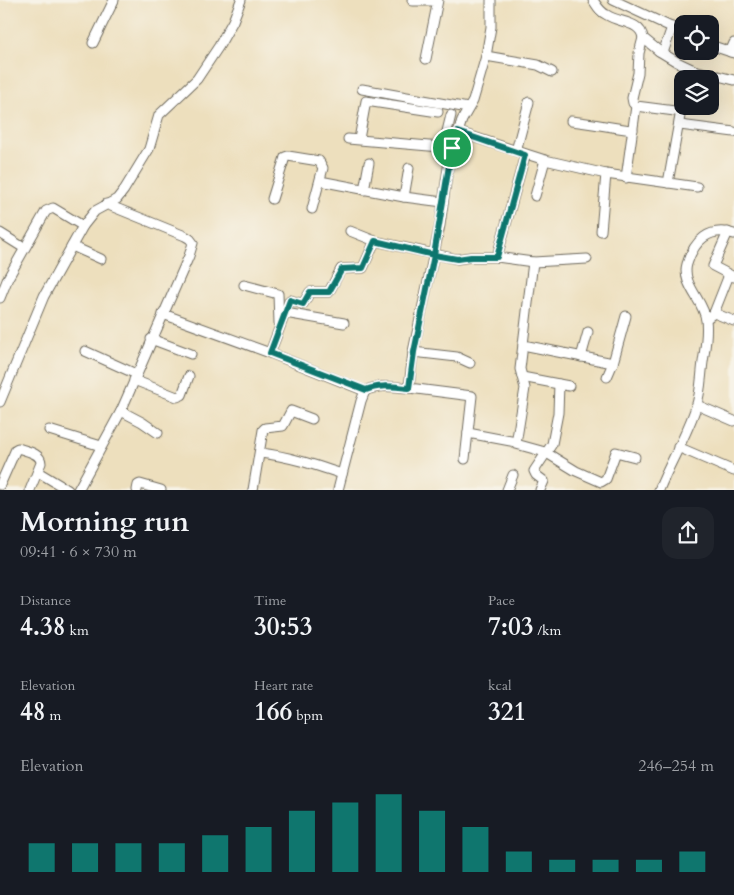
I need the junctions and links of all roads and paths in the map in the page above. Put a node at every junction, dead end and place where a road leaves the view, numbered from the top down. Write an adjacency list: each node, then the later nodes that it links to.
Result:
1 (114, 0): 12 (street)
2 (241, 0): 50 (street)
3 (413, 0): 4 (main road)
4 (433, 0)
5 (438, 0): 18 (street)
6 (491, 0): 17 (street)
7 (593, 0): 11 (street)
8 (614, 0): 9 (street)
9 (628, 3): 10 (street)
10 (672, 27): 15 (street)
11 (643, 38): 15 (street); 23 (street)
12 (92, 43)
13 (734, 43): 16 (street)
14 (719, 48): 16 (street)
15 (659, 51): 20 (street)
16 (732, 53)
17 (486, 56): 19 (street); 24 (street)
18 (426, 59)
19 (552, 72)
20 (734, 80)
21 (362, 89): 24 (street)
22 (529, 102): 36 (street)
23 (636, 106): 28 (street); 29 (street)
24 (468, 108): 30 (street)
25 (438, 112): 33 (street)
26 (451, 115): 35 (street)
27 (571, 121): 29 (street)
28 (680, 125): 31 (street); 43 (street)
29 (633, 130): 41 (street)
30 (458, 132): 34 (street); 36 (street)
31 (734, 132)
32 (348, 139): 33 (street)
33 (359, 140): 35 (street)
34 (452, 148): 35 (street); 49 (street)
35 (442, 152)
36 (521, 153): 37 (street); 61 (street)
37 (545, 160): 40 (street); 46 (street)
38 (369, 163): 45 (street)
39 (409, 168): 47 (street)
40 (606, 174): 41 (street); 54 (street)
41 (626, 178): 43 (street)
42 (320, 181): 45 (street); 48 (street); 51 (street)
43 (668, 183): 44 (street)
44 (697, 187)
45 (364, 190): 47 (street)
46 (535, 196)
47 (404, 197): 49 (street)
48 (272, 199)
49 (443, 202): 60 (street)
50 (106, 204): 52 (street); 70 (street)
51 (312, 209)
52 (83, 226): 58 (street); 59 (street)
53 (350, 231): 57 (street)
54 (601, 231)
55 (731, 233): 65 (street); 72 (street)
56 (0, 234): 59 (street)
57 (375, 241): 60 (street); 68 (street)
58 (72, 246): 62 (street); 94 (street)
59 (24, 248): 67 (street)
60 (434, 255): 61 (street); 80 (street)
61 (497, 257): 64 (street)
62 (101, 259)
63 (587, 259): 64 (street)
64 (533, 262): 78 (street)
65 (732, 276): 69 (street)
66 (244, 285): 75 (street)
67 (0, 298)
68 (285, 313): 74 (street); 75 (street)
69 (714, 313): 72 (street); 73 (street)
70 (163, 314): 77 (street); 81 (street)
71 (626, 316): 85 (street)
72 (706, 319): 95 (street)
73 (734, 321)
74 (344, 323)
75 (280, 328): 81 (street)
76 (588, 332): 83 (street)
77 (151, 339): 82 (street); 87 (street)
78 (523, 345): 83 (street); 88 (street)
79 (84, 351): 87 (street)
80 (414, 352): 84 (street); 92 (street)
81 (270, 353): 93 (street)
82 (191, 354)
83 (581, 357): 85 (street)
84 (470, 363)
85 (613, 363): 89 (street)
86 (189, 376): 87 (street)
87 (135, 377): 96 (street)
88 (522, 377): 90 (street); 102 (street)
89 (607, 377)
90 (559, 384): 91 (street); 105 (street)
91 (570, 386)
92 (409, 388): 93 (street); 101 (street)
93 (366, 390): 111 (street)
94 (0, 402)
95 (697, 405): 98 (street); 104 (street)
96 (121, 411): 100 (street); 103 (street)
97 (312, 419): 106 (street)
98 (734, 421)
99 (49, 430): 103 (street)
100 (158, 433)
101 (468, 433): 102 (street); 108 (street)
102 (516, 442): 105 (street)
103 (101, 446): 118 (street)
104 (678, 446): 109 (street); 115 (street)
105 (545, 452): 114 (street); 124 (street)
106 (260, 453): 111 (street); 121 (street)
107 (635, 457): 114 (street)
108 (465, 459)
109 (734, 471)
110 (38, 472): 113 (street); 116 (street); 117 (street)
111 (342, 474): 122 (street)
112 (513, 475): 123 (street)
113 (0, 486)
114 (600, 486)
115 (663, 489)
116 (30, 490)
117 (68, 490)
118 (78, 490)
119 (137, 490): 120 (street)
120 (161, 490)
121 (254, 490)
122 (338, 490)
123 (507, 490)
124 (540, 490)

